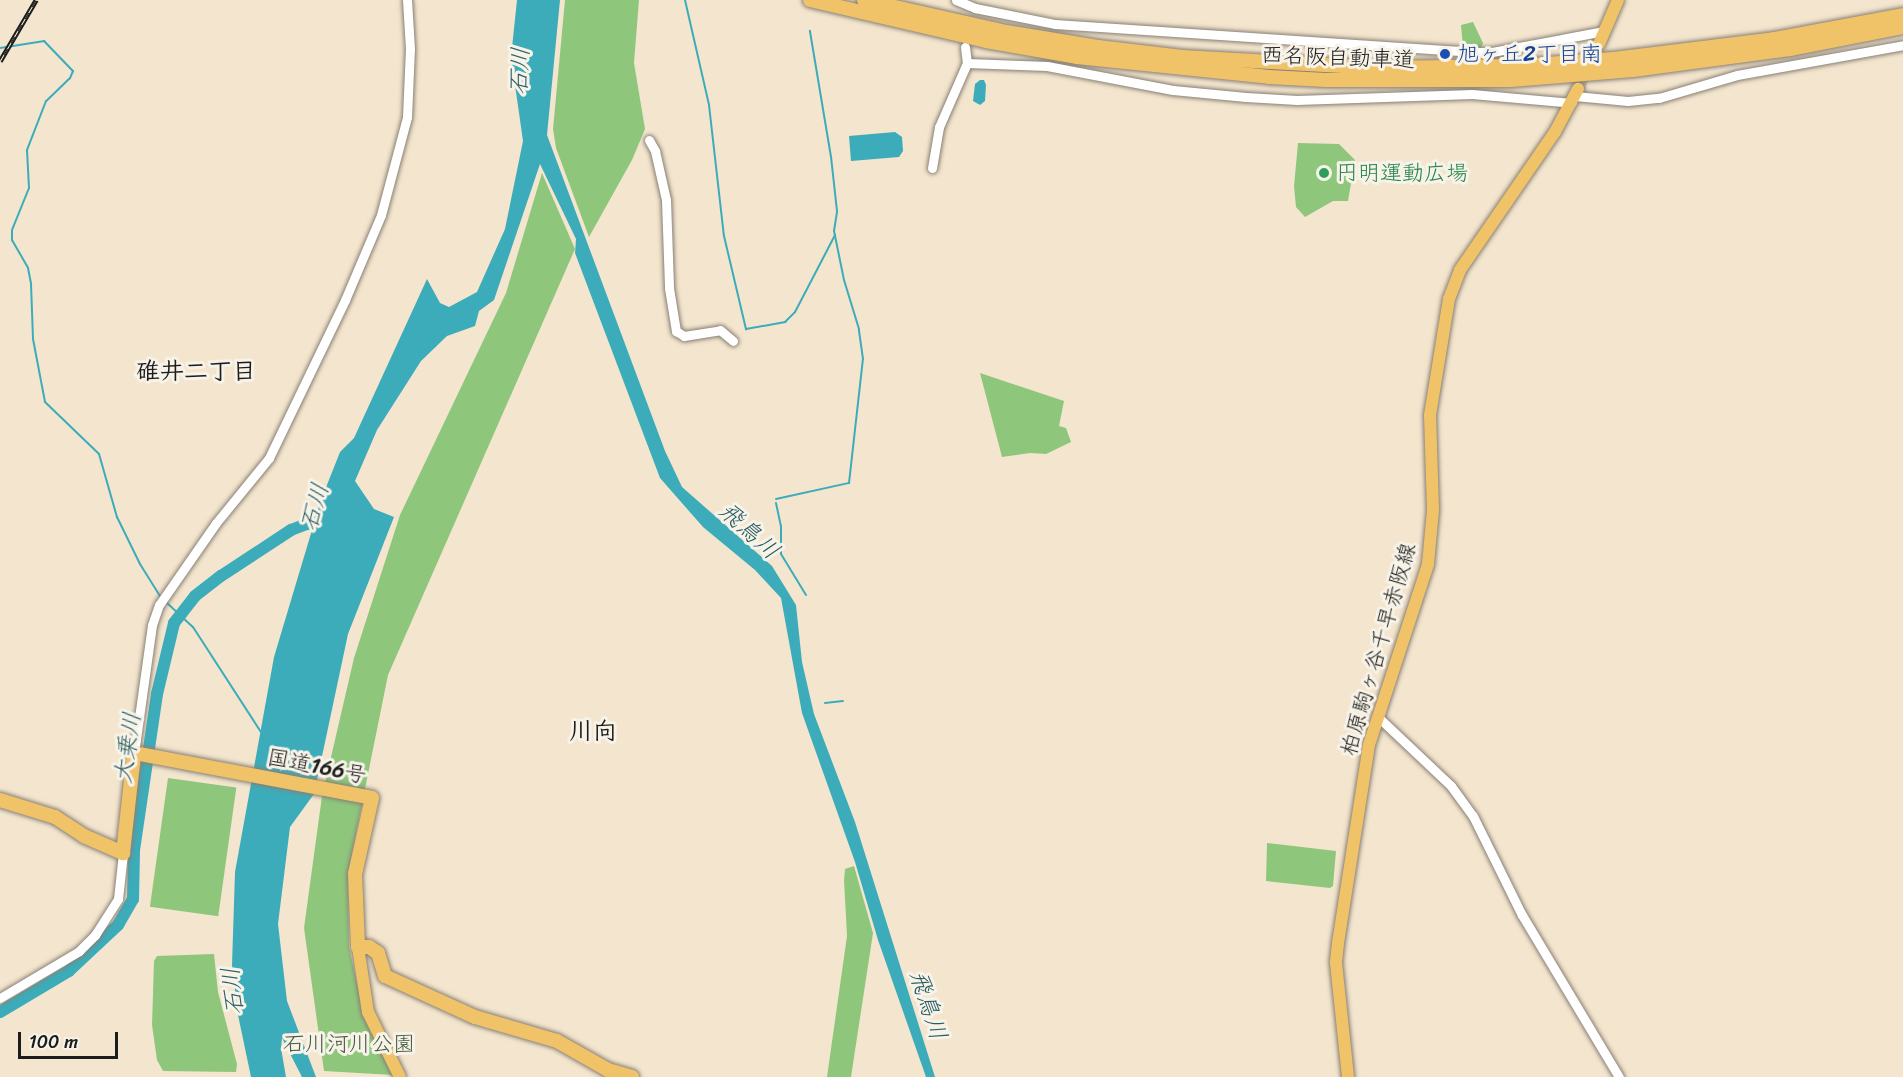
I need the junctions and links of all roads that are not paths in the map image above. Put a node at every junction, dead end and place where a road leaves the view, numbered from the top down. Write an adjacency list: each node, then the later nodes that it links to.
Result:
1 (407, 0): 18 (street)
2 (864, 0): 6 (highway, 西名阪自動車道)
3 (1618, 0): 8 (main road)
4 (816, 2): 7 (highway, 西名阪自動車道)
5 (957, 4): 8 (street)
6 (1903, 15)
7 (1903, 27)
8 (1604, 31): 9 (main road)
9 (1599, 44)
10 (1903, 45): 13 (street)
11 (965, 47): 12 (street)
12 (967, 63): 13 (street); 15 (street)
13 (1575, 96): 17 (main road, 柏原駒ヶ谷千早赤阪線)
14 (649, 140): 16 (street)
15 (932, 168)
16 (733, 341)
17 (1377, 716): 25 (main road, 柏原駒ヶ谷千早赤阪線); 26 (street)
18 (135, 753): 20 (highway); 21 (highway, 国道166号)
19 (0, 800): 20 (highway)
20 (123, 852): 22 (street)
21 (358, 947): 23 (main road); 24 (highway)
22 (0, 998)
23 (400, 1077)
24 (632, 1077)
25 (1348, 1077)
26 (1619, 1077)

